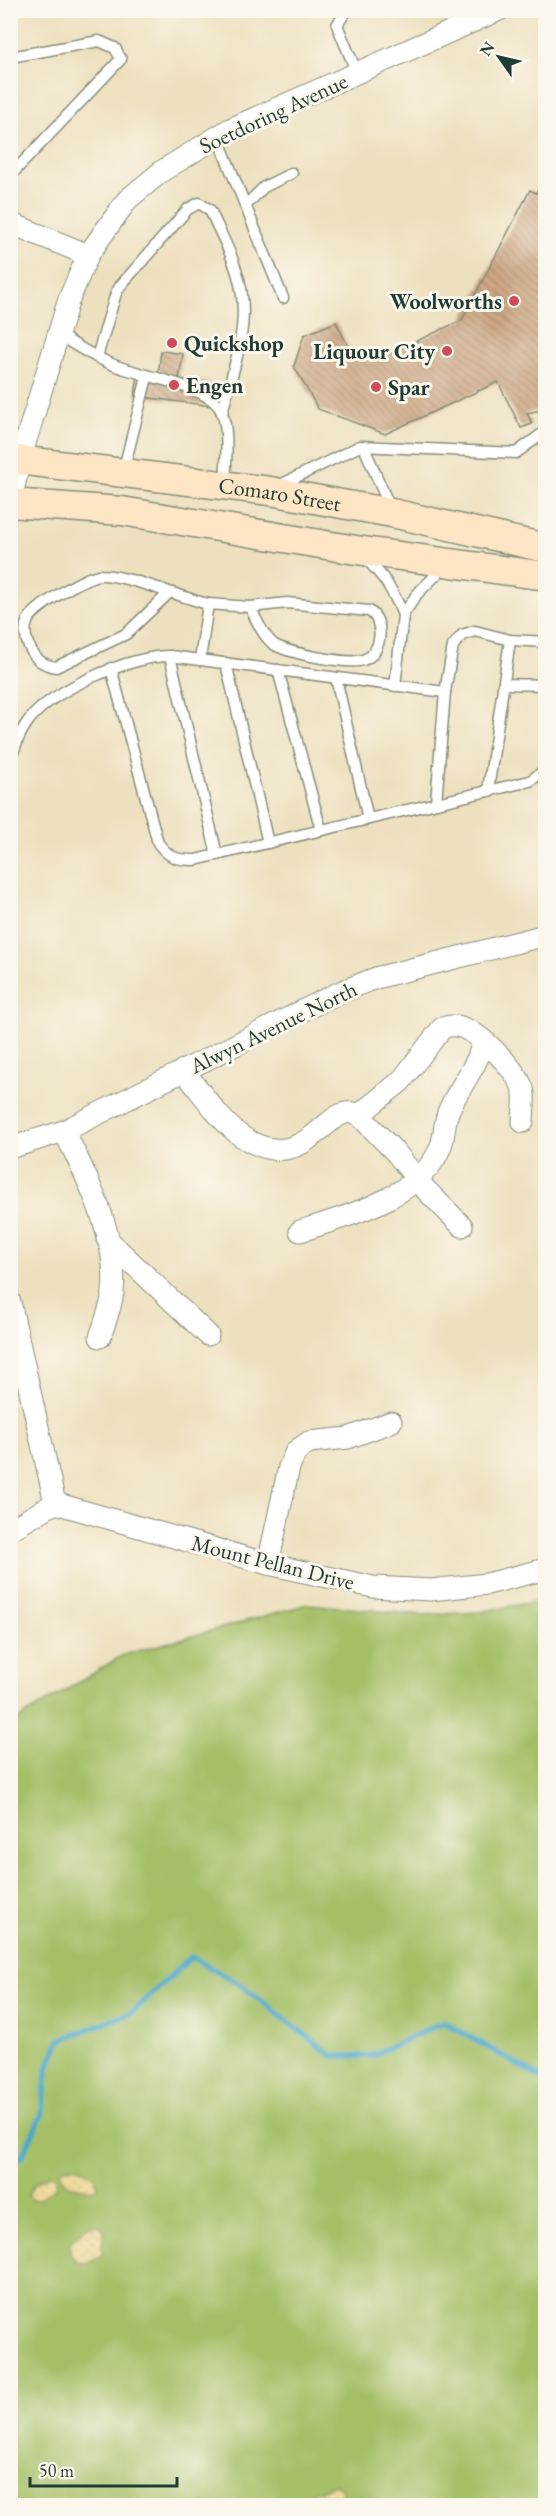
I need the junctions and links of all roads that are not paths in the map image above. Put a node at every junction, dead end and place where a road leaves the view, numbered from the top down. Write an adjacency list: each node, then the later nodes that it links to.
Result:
1 (347, 10): 4 (lane)
2 (500, 10): 4 (street, Soetdoring Avenue)
3 (10, 57): 7 (lane)
4 (357, 74): 5 (street, Soetdoring Avenue)
5 (217, 136): 8 (lane); 10 (street, Soetdoring Avenue)
6 (292, 173): 8 (lane)
7 (10, 176)
8 (245, 206): 11 (lane)
9 (10, 224): 10 (street)
10 (88, 255): 12 (street, Soetdoring Avenue)
11 (283, 298)
12 (58, 334): 13 (lane); 18 (street, Soetdoring Avenue)
13 (97, 357): 14 (lane); 15 (lane)
14 (147, 377): 15 (lane); 19 (lane)
15 (222, 413): 20 (lane)
16 (546, 431): 17 (lane)
17 (362, 446): 21 (lane); 23 (lane)
18 (15, 460): 19 (street, Comaro Street); 22 (street, Soetdoring Avenue)
19 (123, 472): 20 (street, Comaro Street)
20 (225, 484): 21 (street, Comaro Street)
21 (270, 491): 23 (street, Comaro Street)
22 (11, 504): 25 (street, Comaro Street)
23 (392, 513): 24 (street, Comaro Street)
24 (546, 548)
25 (356, 550): 26 (street, Comaro Street); 31 (lane)
26 (448, 564): 27 (street, Comaro Street); 31 (lane)
27 (546, 576)
28 (169, 593): 28 (lane); 29 (lane)
29 (208, 604): 30 (lane); 35 (lane)
30 (250, 607): 30 (lane)
31 (403, 615): 42 (lane)
32 (510, 640): 33 (lane); 40 (lane); 43 (lane)
33 (546, 642)
34 (170, 656): 35 (lane); 37 (lane); 51 (lane)
35 (200, 660): 36 (lane)
36 (226, 663): 38 (lane); 50 (lane)
37 (111, 668): 44 (lane); 51 (lane)
38 (278, 670): 39 (lane); 49 (lane)
39 (336, 678): 42 (lane); 48 (lane)
40 (504, 684): 41 (lane); 46 (lane)
41 (546, 685)
42 (395, 686): 43 (lane)
43 (445, 692): 47 (lane)
44 (10, 762)
45 (546, 770): 46 (lane)
46 (488, 791): 47 (lane)
47 (436, 803): 48 (lane)
48 (368, 819): 49 (lane)
49 (321, 830): 50 (lane)
50 (268, 843): 51 (lane)
51 (217, 855)
52 (546, 935): 54 (street, Alwyn Avenue North)
53 (483, 1041): 55 (street); 56 (street); 59 (street)
54 (183, 1070): 55 (street); 57 (street, Alwyn Avenue North)
55 (359, 1115): 59 (street)
56 (523, 1122)
57 (64, 1131): 58 (street, Alwyn Avenue North); 62 (street)
58 (10, 1148)
59 (416, 1178): 60 (street); 61 (street)
60 (462, 1226)
61 (300, 1231)
62 (107, 1239): 64 (street); 65 (street)
63 (12, 1315): 67 (street)
64 (208, 1335)
65 (100, 1337)
66 (391, 1422): 69 (street)
67 (55, 1503): 68 (street); 69 (street, Mount Pellan Drive)
68 (10, 1530)
69 (268, 1564): 70 (street, Mount Pellan Drive)
70 (546, 1569)

